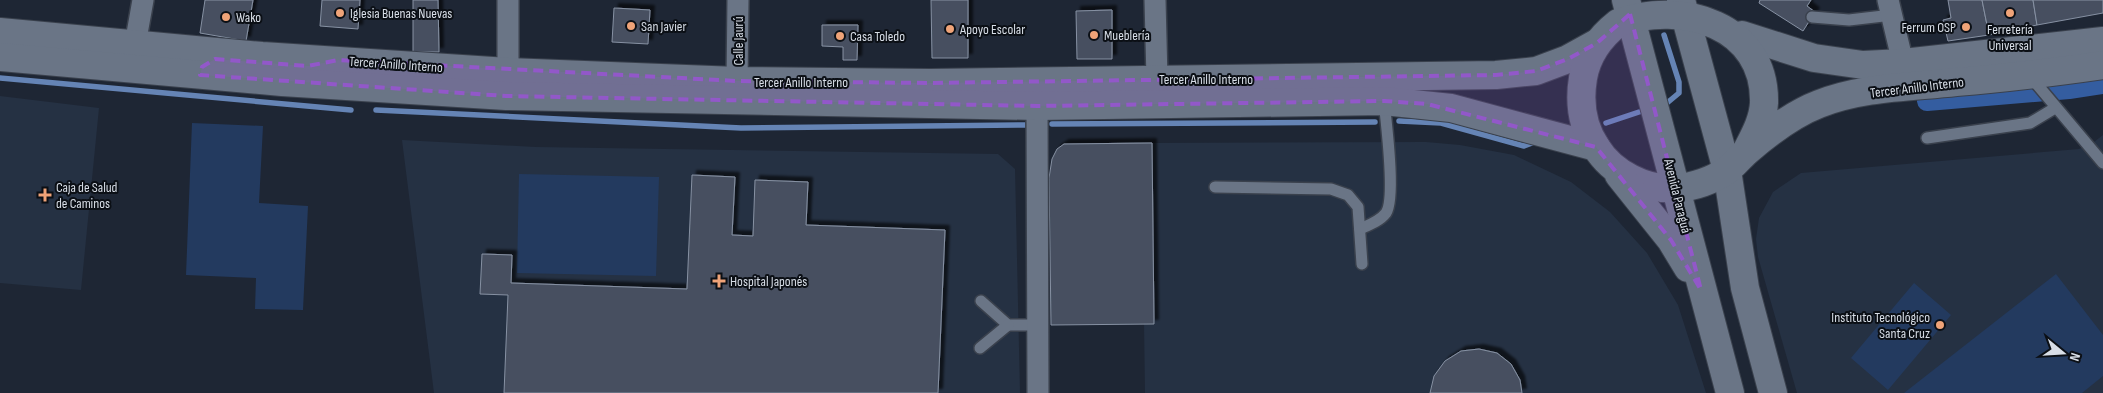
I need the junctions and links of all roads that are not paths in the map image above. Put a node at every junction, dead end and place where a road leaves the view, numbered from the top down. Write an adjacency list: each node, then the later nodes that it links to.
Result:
1 (143, 0): 14 (street)
2 (508, 0): 20 (street)
3 (738, 0): 24 (street, Calle Jaurú)
4 (1155, 0): 23 (street)
5 (1682, 2): 6 (main road, Tercer Anillo Interno); 9 (main road, Tercer Anillo Interno); 35 (main road)
6 (1628, 7): 13 (main road, Tercer Anillo Interno); 37 (main road, Avenida Paraguá)
7 (1890, 8): 8 (lane); 18 (street)
8 (1812, 17)
9 (1728, 19): 18 (main road, Tercer Anillo Interno); 32 (main road, Tercer Anillo Interno)
10 (0, 32): 14 (main road, Tercer Anillo Interno)
11 (0, 40): 14 (main road)
12 (2103, 41): 18 (main road, Tercer Anillo Interno)
13 (1597, 43): 22 (main road, Tercer Anillo Interno); 33 (main road, Tercer Anillo Interno)
14 (135, 45): 17 (main road, Tercer Anillo Interno)
15 (2103, 53): 26 (main road)
16 (0, 57): 21 (main road, Tercer Anillo Interno)
17 (338, 60): 20 (main road, Tercer Anillo Interno); 21 (main road)
18 (1903, 63)
19 (2103, 65): 26 (main road, Tercer Anillo Interno)
20 (508, 72): 24 (main road, Tercer Anillo Interno); 25 (main road); 28 (main road)
21 (200, 76): 25 (main road, Tercer Anillo Interno)
22 (1261, 78): 23 (main road, Tercer Anillo Interno); 29 (main road)
23 (1157, 79): 24 (main road, Tercer Anillo Interno)
24 (749, 81): 29 (main road)
25 (282, 82): 28 (main road, Tercer Anillo Interno)
26 (2039, 83): 30 (lane); 32 (main road, Tercer Anillo Interno)
27 (1384, 101): 29 (main road, Tercer Anillo Interno); 33 (main road, Tercer Anillo Interno); 39 (lane)
28 (801, 102): 29 (main road, Tercer Anillo Interno)
29 (1037, 106): 44 (street)
30 (2055, 108): 31 (lane); 34 (lane)
31 (1927, 138)
32 (1753, 146): 35 (main road, Tercer Anillo Interno); 38 (main road)
33 (1604, 157): 37 (main road, Tercer Anillo Interno); 41 (main road)
34 (2103, 163)
35 (1727, 170): 37 (main road, Tercer Anillo Interno); 38 (main road)
36 (1215, 187): 39 (lane)
37 (1677, 188): 41 (main road, Avenida Paraguá)
38 (1732, 202): 48 (main road)
39 (1360, 229): 40 (lane)
40 (1362, 264)
41 (1701, 290): 47 (main road, Avenida Paraguá)
42 (980, 300): 43 (lane)
43 (1008, 325): 44 (lane); 45 (lane)
44 (1038, 325): 46 (street)
45 (980, 348)
46 (1038, 393)
47 (1730, 393)
48 (1773, 393)

